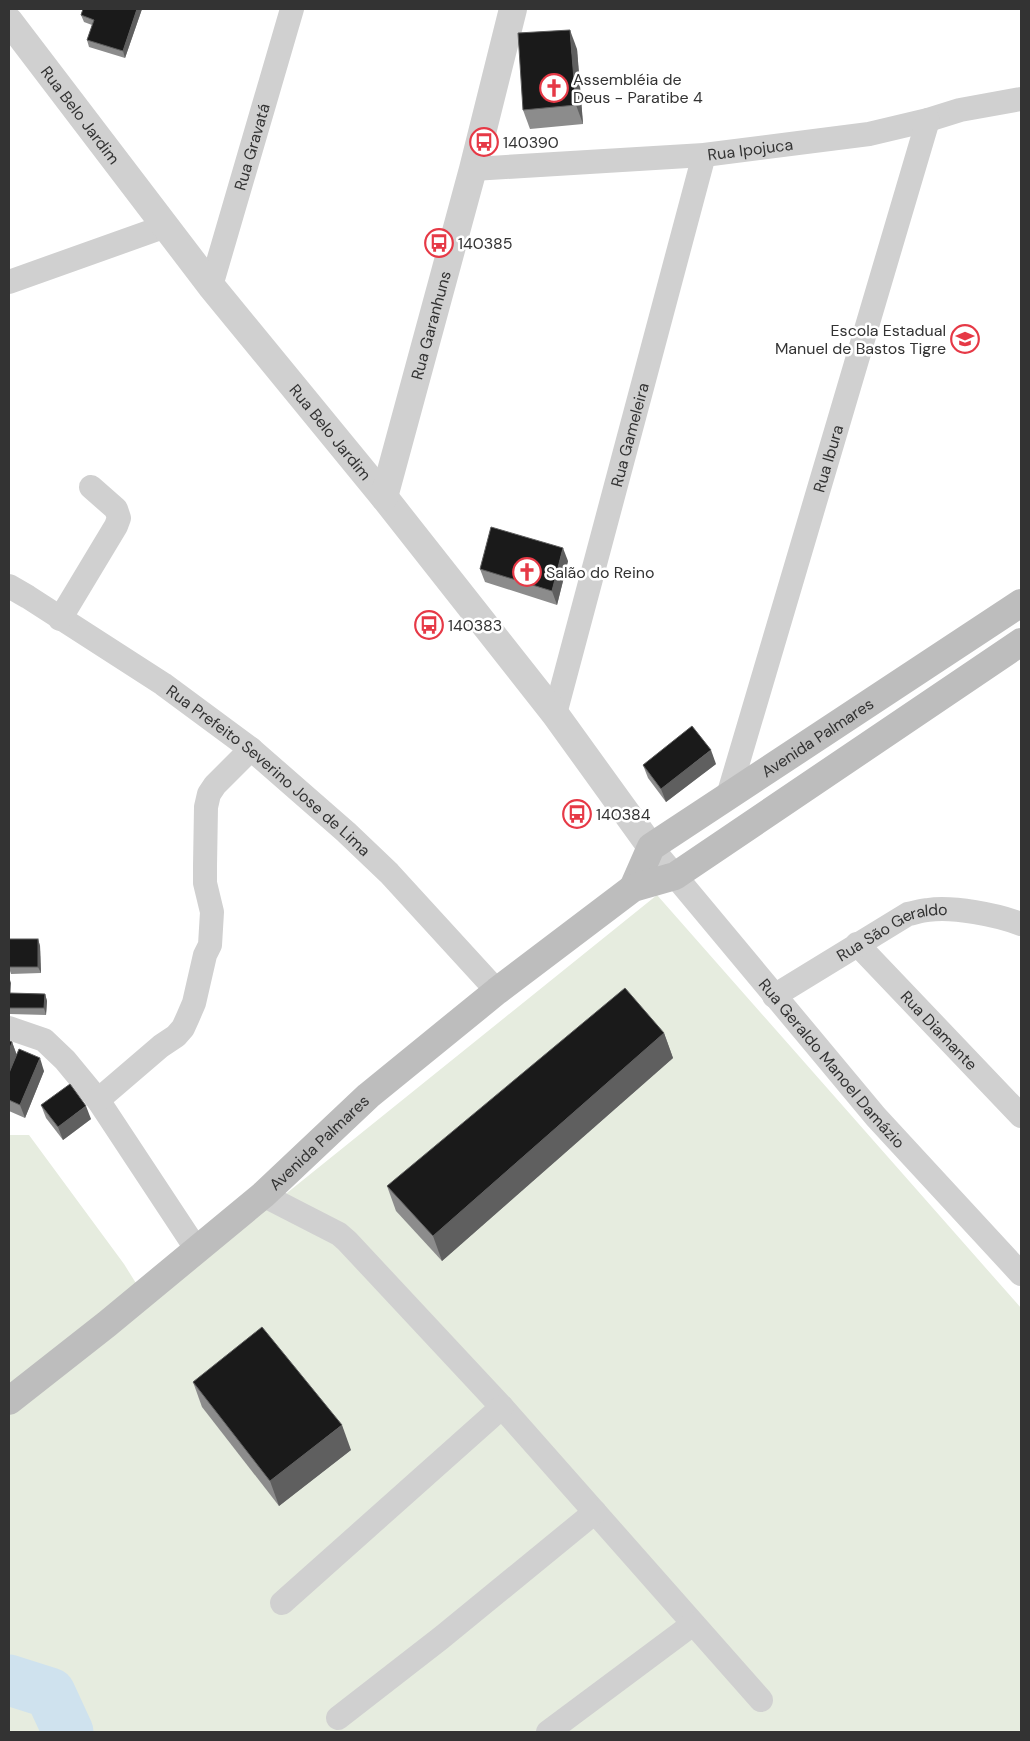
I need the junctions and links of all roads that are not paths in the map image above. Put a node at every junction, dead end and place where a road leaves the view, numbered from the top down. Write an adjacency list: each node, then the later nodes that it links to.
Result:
1 (292, 9): 10 (street, Rua Gravatá)
2 (513, 9): 7 (street, Rua Garanhuns)
3 (9, 21): 8 (street, Rua Belo Jardim)
4 (1021, 99): 5 (street, Rua Ipojuca)
5 (928, 120): 6 (street, Rua Ipojuca); 19 (street, Rua Ibura)
6 (704, 155): 7 (street, Rua Ipojuca); 17 (street, Rua Gameleira)
7 (473, 169): 12 (street, Rua Garanhuns)
8 (166, 226): 9 (street); 10 (street, Rua Belo Jardim)
9 (9, 282)
10 (211, 286): 12 (street, Rua Belo Jardim)
11 (91, 487): 15 (street)
12 (384, 497): 17 (street, Rua Belo Jardim)
13 (9, 586): 15 (street, Rua Prefeito Severino Jose de Lima)
14 (1021, 603): 19 (main road, Avenida Palmares)
15 (60, 619): 18 (street, Rua Prefeito Severino Jose de Lima)
16 (1021, 642): 21 (main road, Avenida Palmares)
17 (554, 714): 20 (street, Rua Belo Jardim)
18 (251, 749): 25 (street, Rua Prefeito Severino Jose de Lima); 28 (street)
19 (728, 796): 20 (main road, Avenida Palmares)
20 (651, 847): 21 (street, Rua Geraldo Manoel Damázio); 22 (main road, Avenida Palmares)
21 (675, 876): 22 (main road, Avenida Palmares); 26 (street, Rua Geraldo Manoel Damázio)
22 (633, 888): 25 (main road, Avenida Palmares)
23 (1017, 915): 24 (street, Rua São Geraldo)
24 (857, 944): 26 (street, Rua São Geraldo); 29 (street, Rua Diamante)
25 (497, 991): 30 (main road, Avenida Palmares)
26 (774, 996): 32 (street, Rua Geraldo Manoel Damázio)
27 (9, 1028): 28 (street)
28 (98, 1100): 31 (street)
29 (1021, 1116)
30 (263, 1195): 31 (main road, Avenida Palmares); 34 (street)
31 (197, 1250): 33 (main road, Avenida Palmares)
32 (1021, 1274)
33 (9, 1401)
34 (502, 1407): 35 (street); 36 (street)
35 (595, 1512): 37 (street); 39 (street)
36 (282, 1603)
37 (693, 1624): 38 (street); 40 (street)
38 (761, 1700)
39 (338, 1718)
40 (548, 1732)

